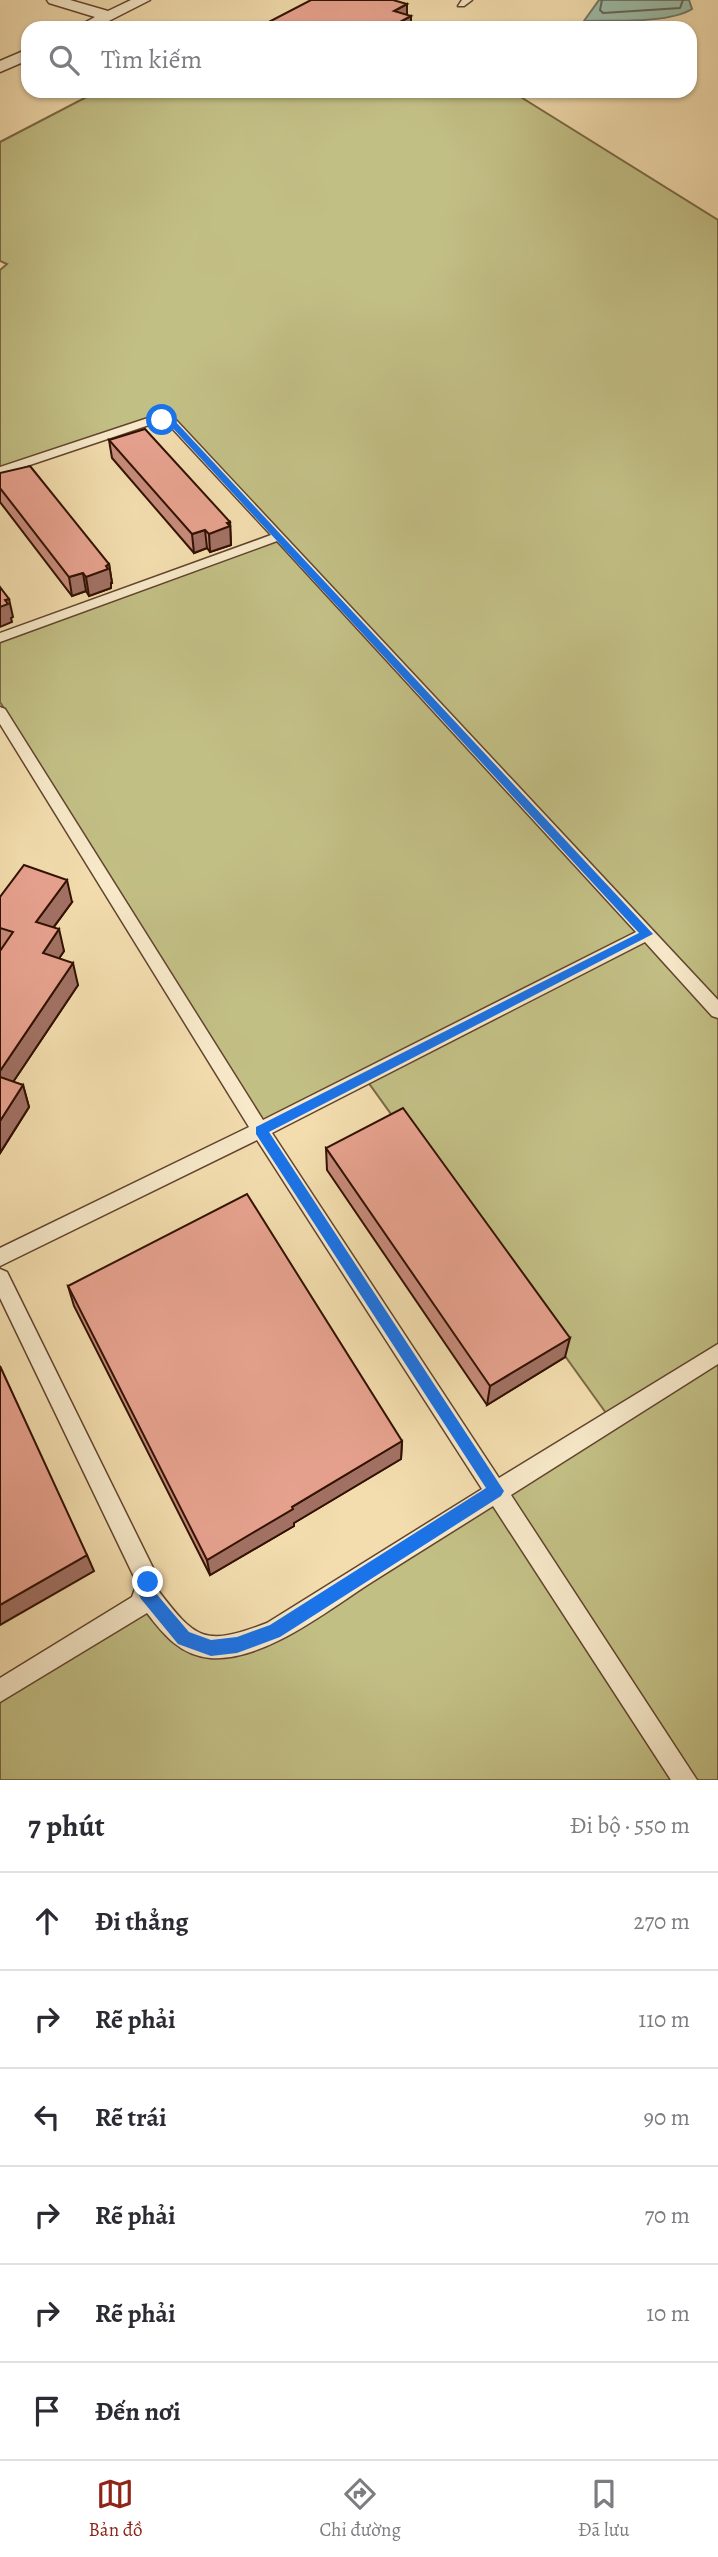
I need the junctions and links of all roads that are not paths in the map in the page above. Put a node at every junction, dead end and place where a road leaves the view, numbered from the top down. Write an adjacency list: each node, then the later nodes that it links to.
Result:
1 (54, 0): 3 (street)
2 (143, 0): 3 (street)
3 (108, 16): 4 (street)
4 (98, 21)
5 (21, 57): 6 (street)
6 (0, 67)
7 (0, 471): 8 (lane)
8 (279, 536): 9 (lane); 11 (lane)
9 (0, 638)
10 (0, 712): 13 (lane)
11 (647, 934): 12 (lane); 13 (lane)
12 (718, 1011)
13 (260, 1130): 14 (lane); 17 (lane)
14 (0, 1257)
15 (0, 1278): 18 (lane)
16 (718, 1353): 17 (lane)
17 (496, 1491): 18 (lane); 20 (lane)
18 (146, 1593): 19 (lane)
19 (0, 1691)
20 (685, 1780)

